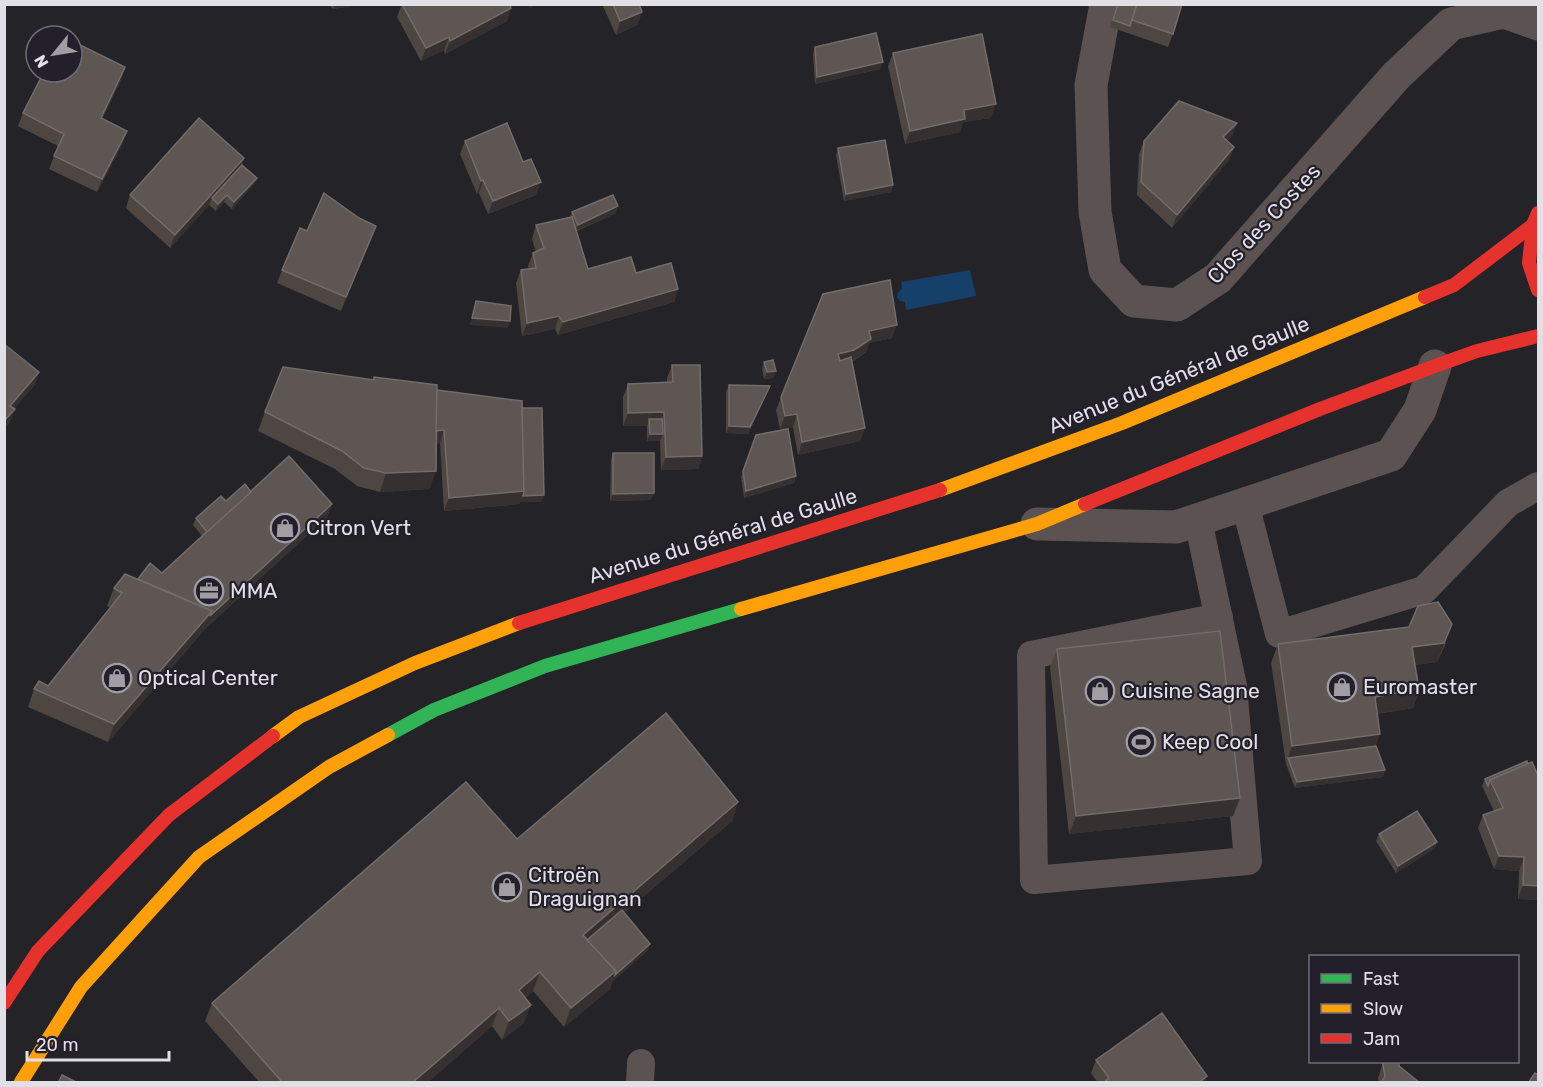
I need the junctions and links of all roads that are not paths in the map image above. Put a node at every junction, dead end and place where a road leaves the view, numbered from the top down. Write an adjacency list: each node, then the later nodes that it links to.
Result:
1 (1106, 4): 2 (street, Clos des Costes)
2 (1539, 24)
3 (1536, 219): 4 (main road, Avenue du Général de Gaulle); 12 (main road, Avenue du Général de Gaulle)
4 (1539, 290)
5 (1539, 336): 6 (main road)
6 (1435, 366): 8 (street); 10 (main road)
7 (1539, 486): 8 (lane)
8 (1245, 504): 9 (street)
9 (1198, 520): 10 (street); 11 (lane)
10 (1038, 524): 13 (main road)
11 (1219, 617): 11 (lane)
12 (4, 1003)
13 (21, 1083)

